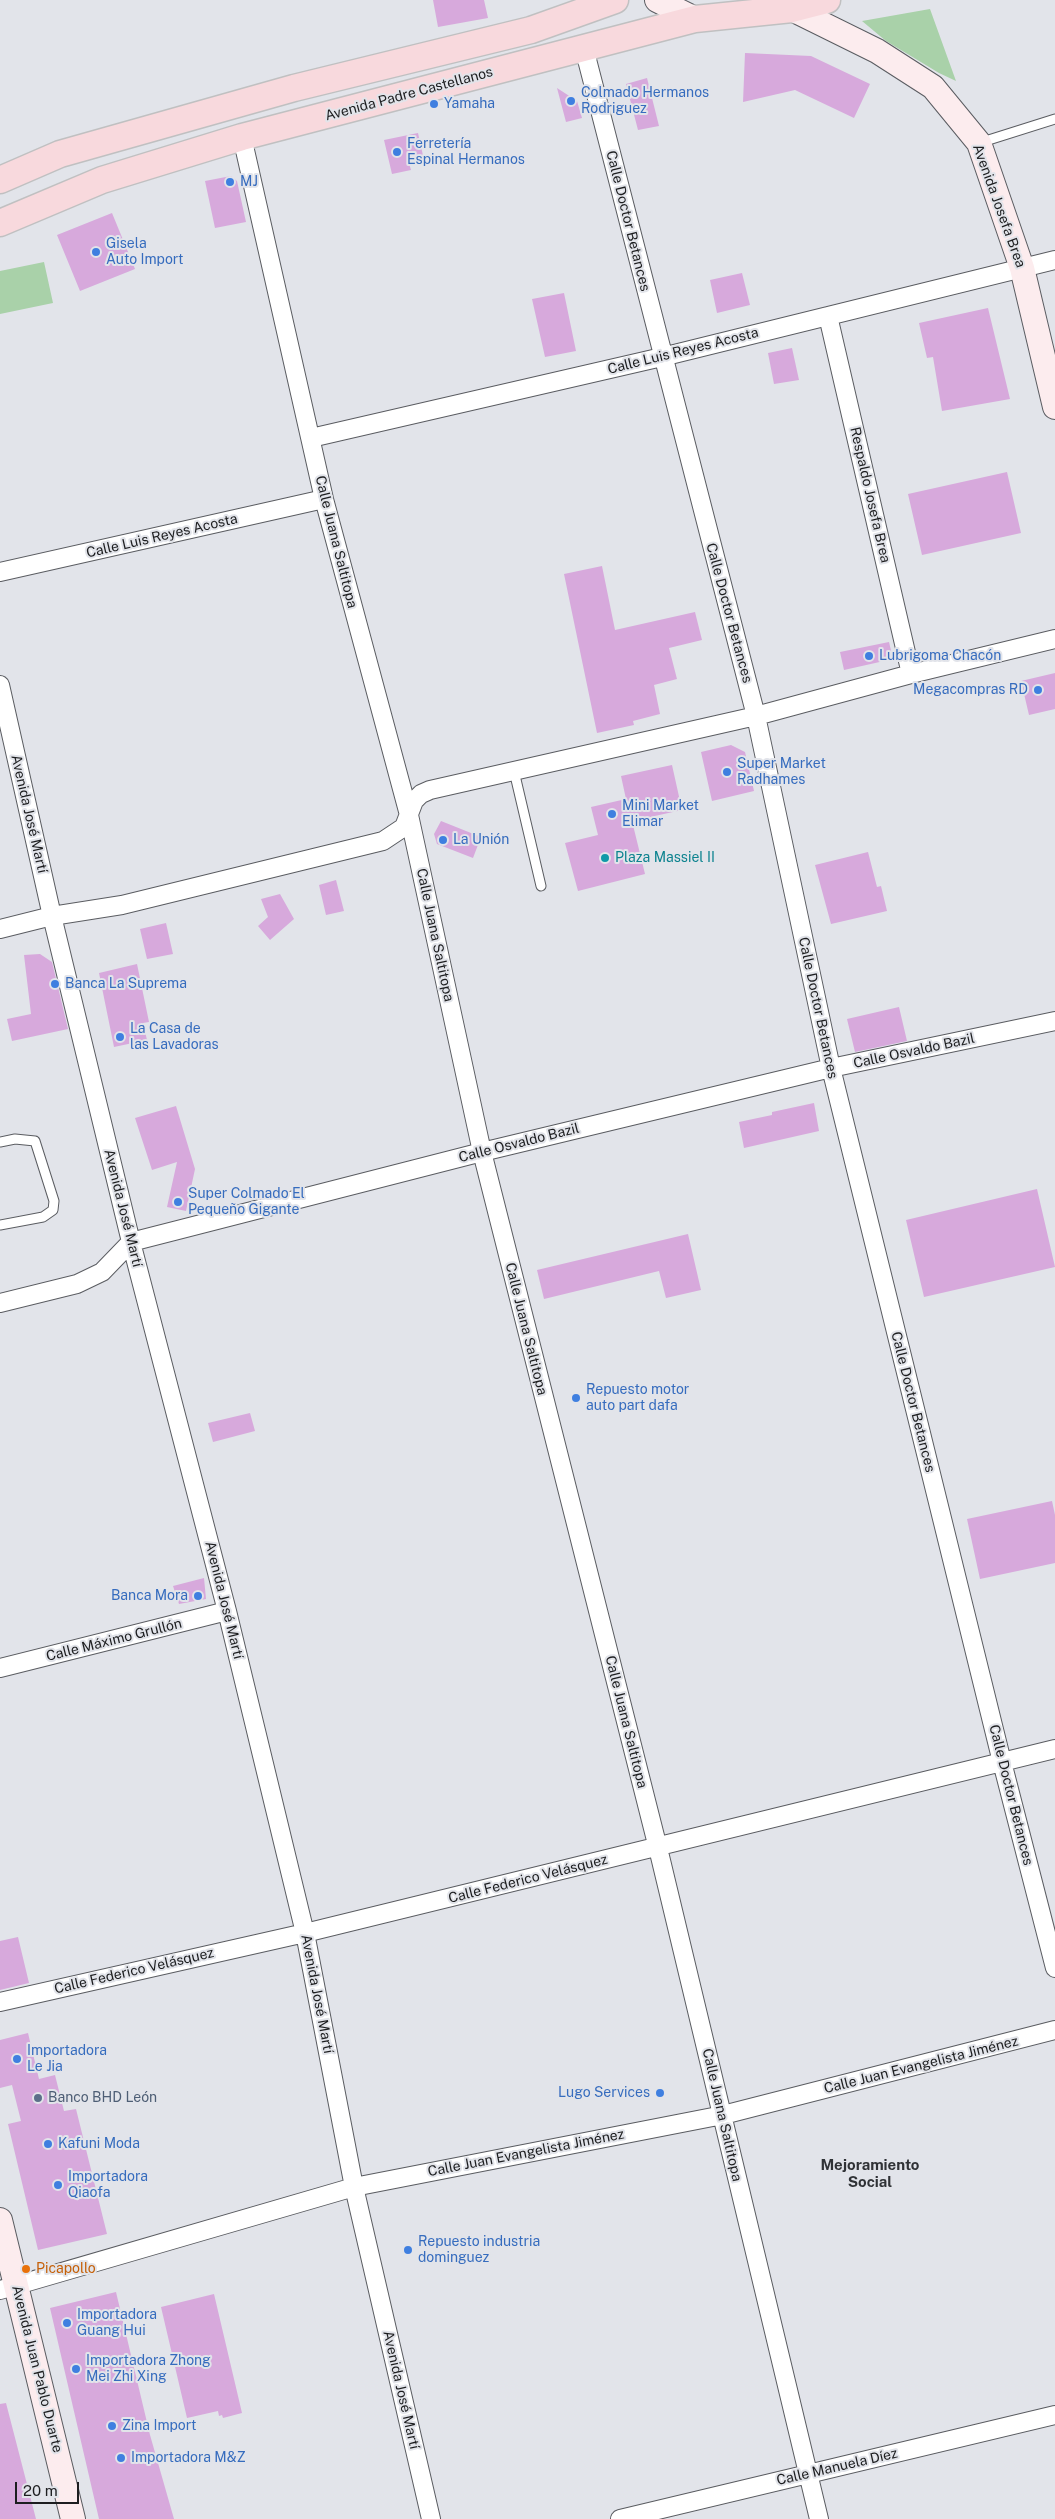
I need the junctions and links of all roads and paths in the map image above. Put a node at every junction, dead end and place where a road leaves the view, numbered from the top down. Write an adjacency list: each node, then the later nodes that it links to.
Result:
1 (562, 0): 7 (main road)
2 (615, 0): 7 (main road)
3 (657, 0): 6 (main road)
4 (827, 0): 5 (main road, Avenida Padre Castellanos)
5 (786, 4): 6 (main road, Avenida Padre Castellanos); 11 (main road, Avenida Josefa Brea)
6 (695, 19): 8 (main road, Avenida Padre Castellanos)
7 (531, 30): 12 (main road)
8 (584, 48): 10 (main road, Avenida Padre Castellanos); 19 (street, Calle Doctor Betances)
9 (1055, 119): 11 (lane)
10 (242, 137): 15 (main road, Avenida Padre Castellanos); 21 (street, Calle Juana Saltitopa)
11 (979, 143): 17 (main road, Avenida Josefa Brea)
12 (60, 154): 13 (street); 14 (main road)
13 (0, 165)
14 (0, 180)
15 (0, 223)
16 (1055, 260): 17 (street, Calle Luis Reyes Acosta)
17 (1022, 268): 18 (street, Calle Luis Reyes Acosta); 20 (main road, Avenida Josefa Brea)
18 (828, 316): 19 (street, Calle Luis Reyes Acosta); 25 (street, Respaldo Josefa Brea)
19 (662, 357): 21 (street, Calle Luis Reyes Acosta); 27 (street, Calle Doctor Betances)
20 (1055, 407)
21 (311, 438): 22 (street, Calle Juana Saltitopa)
22 (324, 499): 23 (street, Calle Luis Reyes Acosta); 29 (street, Calle Juana Saltitopa)
23 (0, 572)
24 (1055, 639): 25 (street)
25 (911, 674): 27 (street)
26 (0, 685): 31 (street, Avenida José Martí)
27 (756, 716): 28 (street); 34 (street, Calle Doctor Betances)
28 (514, 771): 29 (street); 30 (lane)
29 (409, 815): 31 (street); 36 (street, Calle Juana Saltitopa)
30 (541, 886)
31 (52, 916): 32 (street); 38 (street, Avenida José Martí)
32 (0, 929)
33 (1055, 1021): 34 (street, Calle Osvaldo Bazil)
34 (831, 1068): 36 (street, Calle Osvaldo Bazil); 43 (street, Calle Doctor Betances)
35 (0, 1142): 37 (lane)
36 (482, 1152): 38 (street, Calle Osvaldo Bazil); 44 (street, Calle Juana Saltitopa)
37 (0, 1225)
38 (131, 1242): 39 (street); 40 (street, Avenida José Martí)
39 (0, 1303)
40 (227, 1611): 41 (street, Calle Máximo Grullón); 45 (street, Avenida José Martí)
41 (0, 1668)
42 (1055, 1749): 43 (street, Calle Federico Velásquez)
43 (1002, 1762): 44 (street, Calle Federico Velásquez); 46 (street, Calle Doctor Betances)
44 (658, 1848): 45 (street, Calle Federico Velásquez); 49 (street, Calle Juana Saltitopa)
45 (306, 1933): 47 (street, Calle Federico Velásquez); 50 (street, Avenida José Martí)
46 (1055, 1968)
47 (0, 2002)
48 (1055, 2030): 49 (street, Calle Juan Evangelista Jiménez)
49 (722, 2116): 50 (street, Calle Juan Evangelista Jiménez); 54 (street, Calle Juana Saltitopa)
50 (354, 2186): 52 (street, Calle Juan Evangelista Jiménez); 56 (street, Avenida José Martí)
51 (0, 2220): 52 (main road, Avenida Juan Pablo Duarte)
52 (8, 2288): 55 (main road, Avenida Juan Pablo Duarte)
53 (1055, 2415): 54 (street, Calle Manuela Díez)
54 (808, 2474): 57 (street, Calle Manuela Díez); 58 (street, Calle Juana Saltitopa)
55 (74, 2519)
56 (431, 2519)
57 (620, 2519)
58 (819, 2519)

